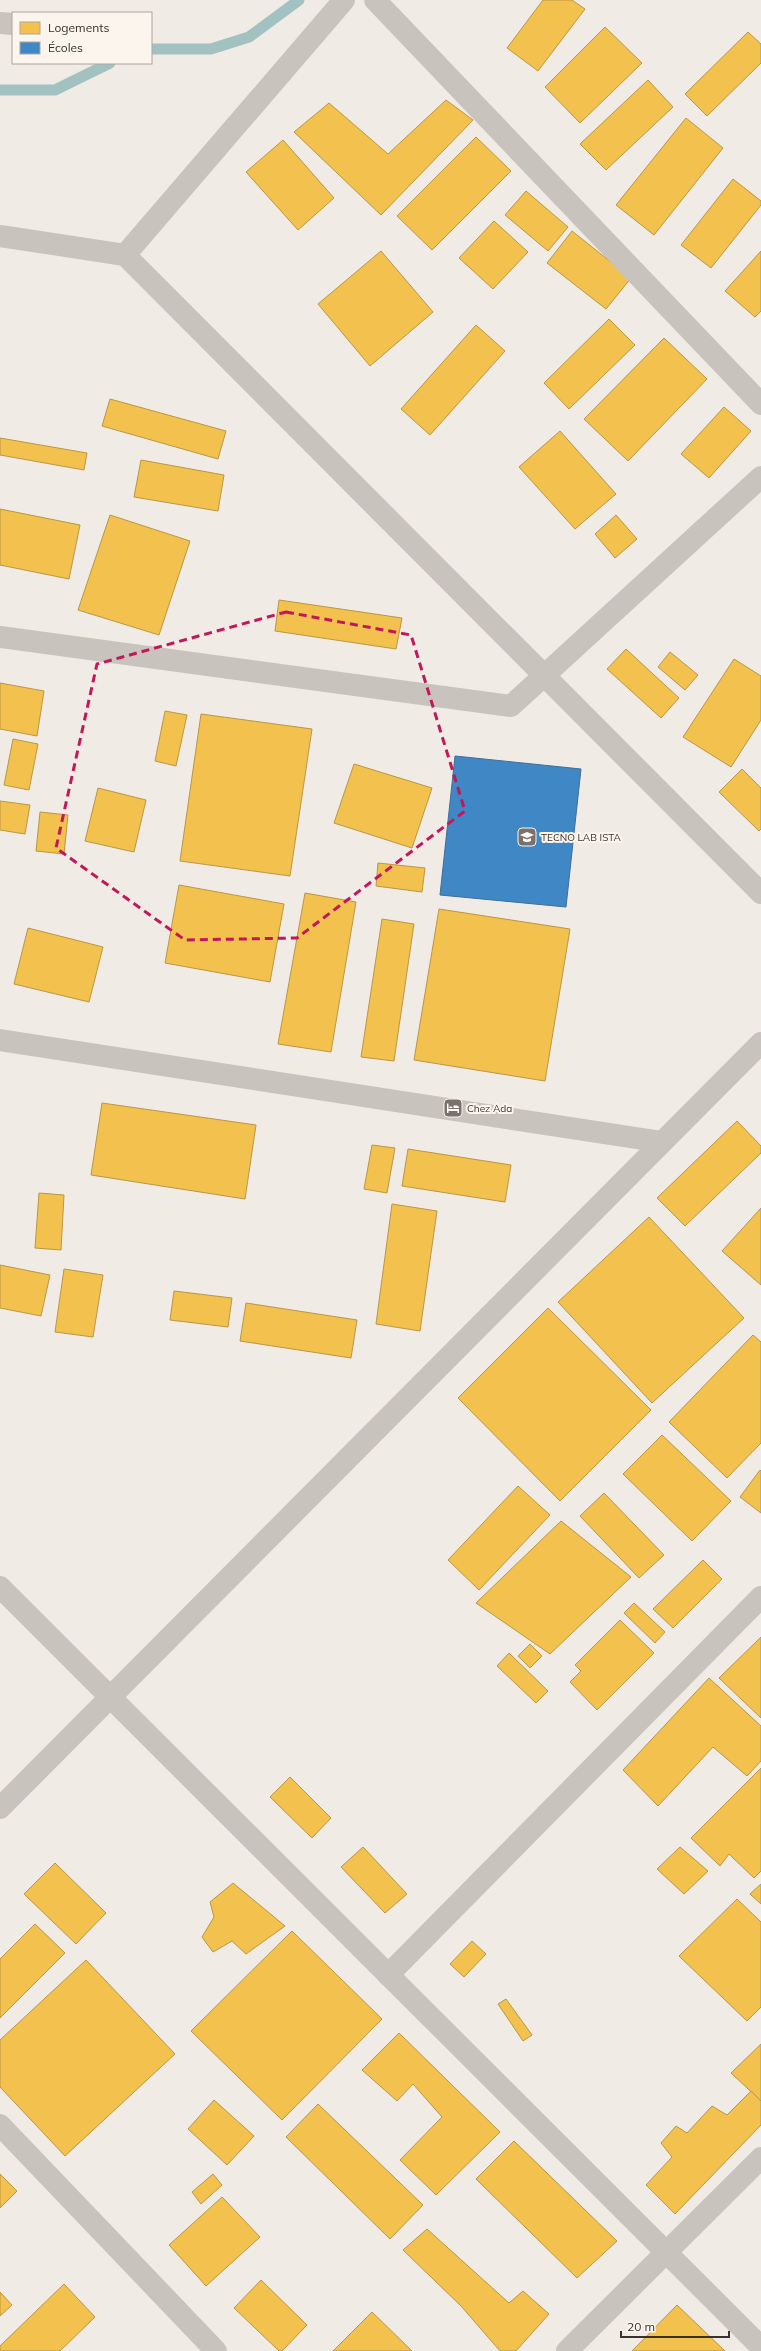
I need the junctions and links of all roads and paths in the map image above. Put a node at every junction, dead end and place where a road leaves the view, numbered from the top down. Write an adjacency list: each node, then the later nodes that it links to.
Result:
1 (344, 0): 6 (street)
2 (375, 0): 7 (street)
3 (0, 23): 4 (street)
4 (12, 24)
5 (0, 236): 6 (street)
6 (126, 255): 10 (street)
7 (761, 404)
8 (761, 477): 10 (street)
9 (0, 637): 10 (street)
10 (544, 675): 11 (street)
11 (761, 893)
12 (0, 1040): 14 (street)
13 (761, 1044): 14 (street)
14 (662, 1142): 17 (street)
15 (0, 1587): 17 (street)
16 (761, 1597): 19 (street)
17 (110, 1697): 18 (street); 19 (street)
18 (0, 1808)
19 (388, 1975): 22 (street)
20 (0, 2125): 24 (street)
21 (761, 2158): 22 (street)
22 (667, 2253): 23 (street); 25 (street)
23 (761, 2347)
24 (216, 2351)
25 (567, 2351)

